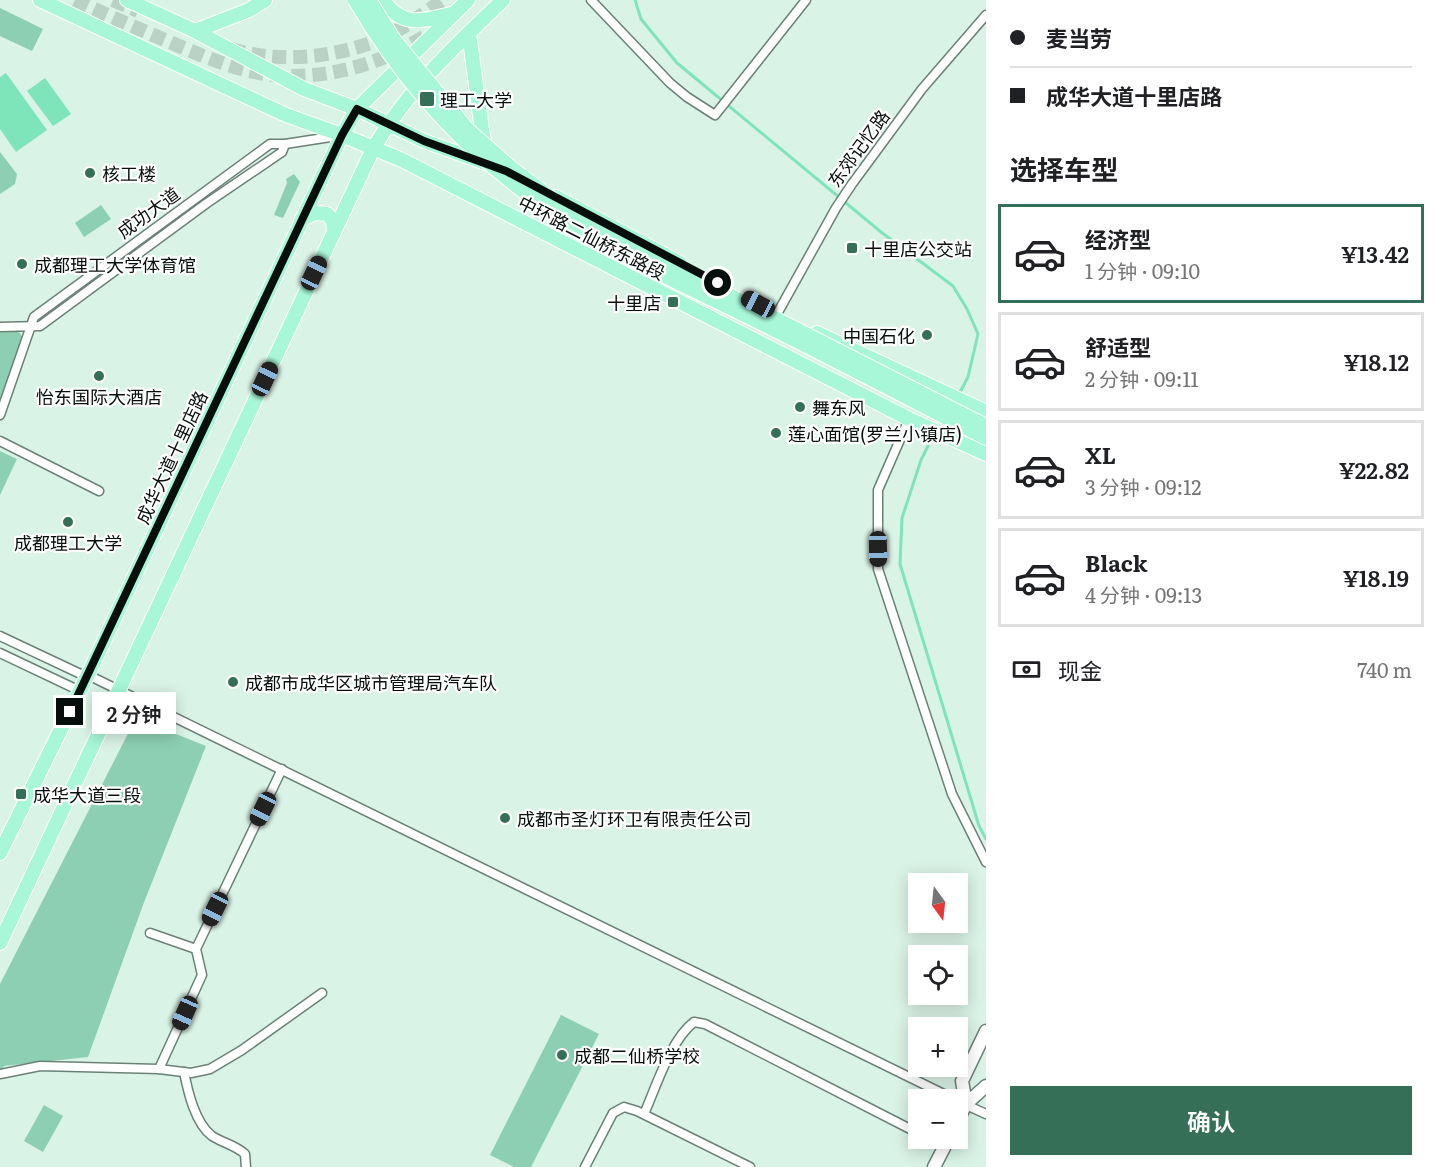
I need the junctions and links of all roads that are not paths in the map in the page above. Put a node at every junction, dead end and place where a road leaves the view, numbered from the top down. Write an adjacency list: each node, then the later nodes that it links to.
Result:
1 (40, 0): 14 (main road)
2 (55, 0): 14 (main road)
3 (127, 0): 15 (main road, 中环路二仙桥东路段)
4 (265, 0): 15 (main road)
5 (355, 0): 31 (main road, bridge)
6 (369, 0): 30 (main road, bridge)
7 (383, 0): 12 (main road)
8 (468, 0): 12 (main road, 成华大道十里店路)
9 (503, 0): 16 (main road)
10 (591, 0): 11 (street)
11 (806, 0)
12 (453, 14): 17 (main road, 成华大道十里店路)
13 (986, 15): 24 (street, 东郊记忆路)
14 (83, 20): 19 (main road, 中环路二仙桥东路段)
15 (195, 31): 17 (main road, 中环路二仙桥东路段)
16 (469, 33): 18 (main road); 21 (main road)
17 (357, 109): 18 (main road, 中环路二仙桥东路段); 19 (main road, 成华大道十里店路)
18 (388, 123): 20 (main road); 21 (main road, 中环路二仙桥东路段)
19 (342, 135): 20 (main road, 中环路二仙桥东路段); 22 (main road, 成华大道十里店路); 25 (street, 成功大道)
20 (373, 149): 23 (main road); 29 (main road, 中环路二仙桥东路段)
21 (506, 171): 24 (main road, 中环路二仙桥东路段)
22 (302, 219): 23 (main road); 37 (main road, 成华大道十里店路)
23 (334, 230): 38 (main road)
24 (777, 314): 27 (main road, 中环路二仙桥东路段)
25 (31, 326): 26 (street); 28 (street)
26 (0, 327)
27 (986, 412)
28 (0, 415)
29 (909, 419): 33 (main road, 中环路二仙桥东路段); 42 (street)
30 (986, 426)
31 (986, 438)
32 (0, 441): 34 (street)
33 (986, 454)
34 (99, 491)
35 (0, 636): 37 (street)
36 (0, 653): 39 (street)
37 (88, 676): 38 (street); 39 (main road, 成华大道十里店路)
38 (120, 690): 40 (street); 44 (main road)
39 (80, 691): 41 (main road, 成华大道十里店路)
40 (282, 769): 45 (street); 52 (street)
41 (0, 853)
42 (986, 862)
43 (150, 933): 45 (street)
44 (0, 943)
45 (196, 949): 48 (street)
46 (322, 993): 49 (street)
47 (986, 1031): 53 (street)
48 (159, 1069): 49 (street); 50 (street)
49 (184, 1072): 60 (street)
50 (0, 1074)
51 (986, 1086): 54 (street)
52 (935, 1089)
53 (961, 1089)
54 (968, 1096)
55 (968, 1105): 57 (street)
56 (644, 1114): 58 (street); 61 (street); 62 (street)
57 (986, 1114)
58 (908, 1128)
59 (943, 1149): 63 (street)
60 (246, 1167)
61 (585, 1167)
62 (750, 1167)
63 (934, 1167)

